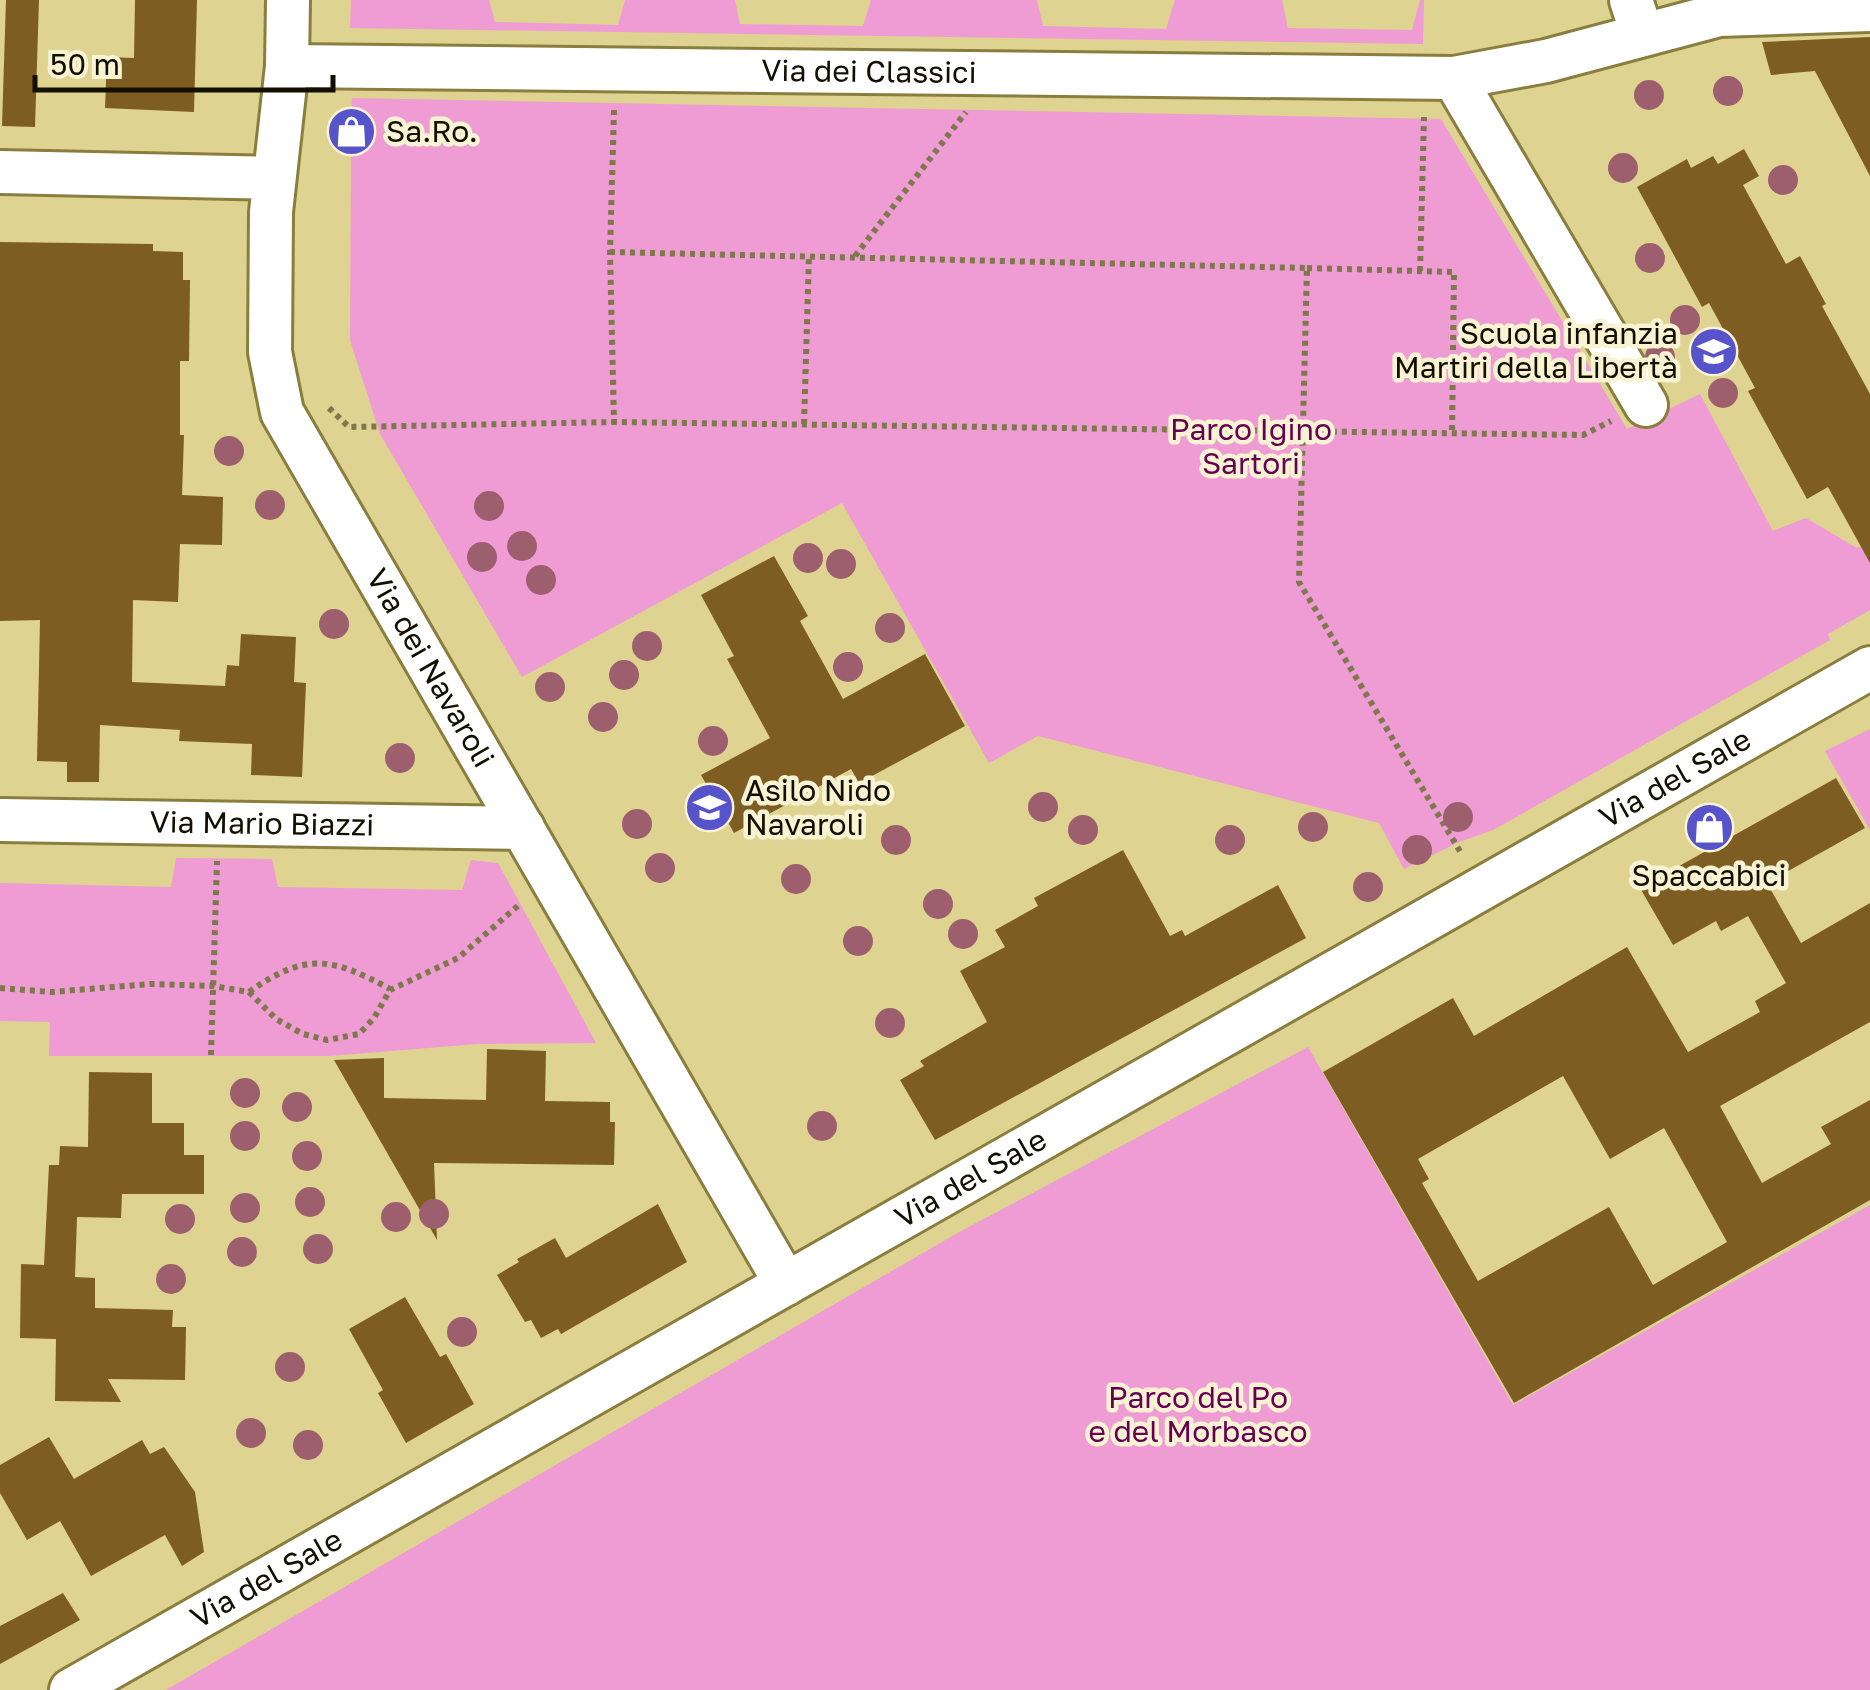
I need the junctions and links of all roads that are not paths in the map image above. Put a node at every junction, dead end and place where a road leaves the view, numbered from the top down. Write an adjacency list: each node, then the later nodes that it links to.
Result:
1 (288, 0): 4 (street, Via dei Navaroli)
2 (1870, 10): 3 (street, Via dei Classici)
3 (1636, 17): 5 (street, Via dei Classici)
4 (287, 66): 5 (street, Via dei Classici); 7 (street, Via dei Navaroli)
5 (1439, 78): 8 (street)
6 (0, 172): 7 (street)
7 (274, 178): 11 (street, Via dei Navaroli)
8 (1646, 405)
9 (1870, 668): 12 (street, Via del Sale)
10 (0, 820): 11 (street, Via Mario Biazzi)
11 (530, 841): 12 (street, Via dei Navaroli)
12 (786, 1284): 13 (street, Via del Sale)
13 (71, 1690)

